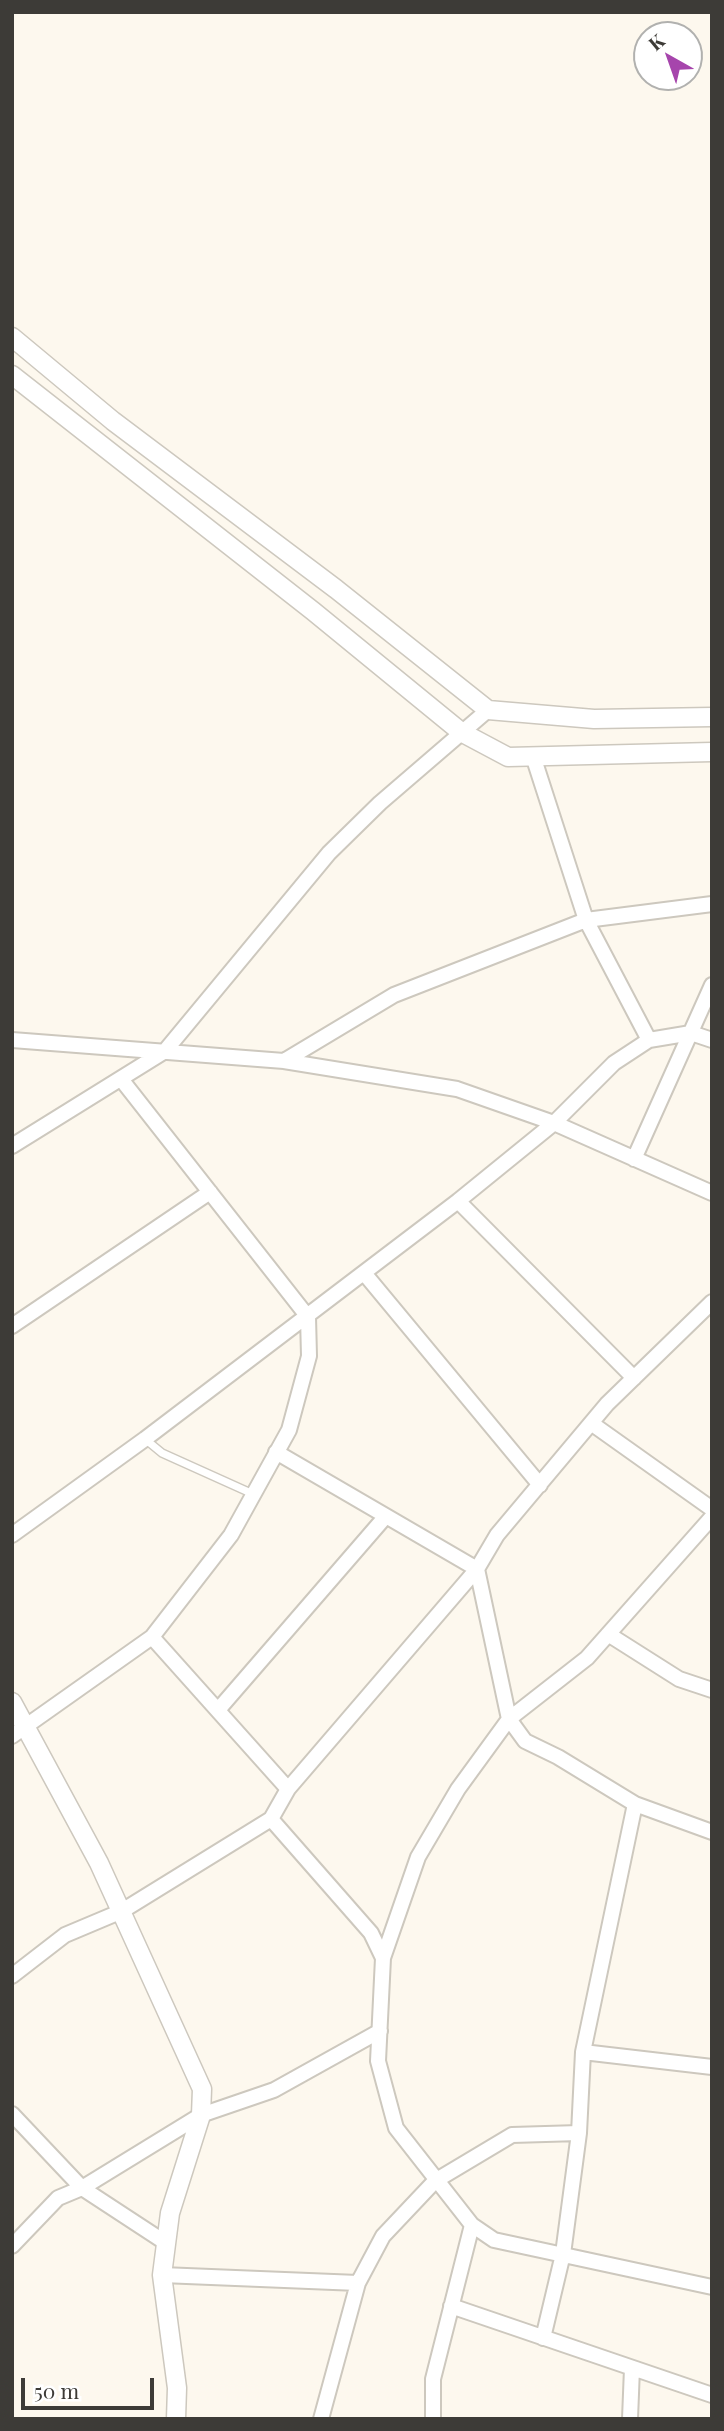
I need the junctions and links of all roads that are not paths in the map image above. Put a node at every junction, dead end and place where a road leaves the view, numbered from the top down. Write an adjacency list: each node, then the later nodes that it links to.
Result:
1 (12, 337): 3 (street)
2 (12, 375): 5 (street)
3 (488, 710): 4 (street); 5 (street)
4 (712, 718)
5 (461, 732): 7 (street); 15 (street)
6 (712, 752): 7 (street)
7 (533, 756): 9 (street)
8 (712, 904): 9 (street)
9 (586, 920): 13 (street); 16 (street)
10 (712, 985): 11 (street)
11 (691, 1033): 13 (street); 14 (street); 20 (street)
12 (12, 1040): 15 (street)
13 (649, 1040): 18 (street)
14 (712, 1040)
15 (165, 1052): 16 (street); 17 (street)
16 (284, 1060): 18 (street)
17 (121, 1079): 19 (street); 21 (street)
18 (554, 1123): 20 (street); 23 (street)
19 (12, 1146)
20 (634, 1158): 22 (street)
21 (210, 1192): 26 (street); 27 (street)
22 (712, 1193)
23 (458, 1201): 24 (street); 28 (street)
24 (364, 1273): 26 (street); 32 (street)
25 (712, 1302): 28 (street)
26 (307, 1317): 30 (street); 31 (street)
27 (12, 1326)
28 (634, 1378): 29 (street)
29 (591, 1423): 32 (street); 34 (street)
30 (145, 1439): 33 (lane); 37 (street)
31 (276, 1452): 33 (street); 35 (street)
32 (540, 1485): 38 (street)
33 (254, 1494): 40 (street)
34 (712, 1509)
35 (386, 1516): 38 (street); 43 (street)
36 (712, 1517): 39 (street)
37 (12, 1535)
38 (477, 1569): 44 (street); 46 (street)
39 (608, 1634): 41 (street); 44 (street)
40 (152, 1637): 43 (street); 45 (street)
41 (712, 1690)
42 (12, 1702): 45 (street)
43 (218, 1710): 46 (street)
44 (509, 1720): 47 (street); 51 (street)
45 (18, 1731): 50 (street)
46 (288, 1789): 48 (street)
47 (635, 1804): 49 (street); 54 (street)
48 (271, 1819): 50 (street); 51 (street)
49 (712, 1832)
50 (122, 1911): 52 (street); 57 (street)
51 (383, 1958): 53 (street)
52 (12, 1976)
53 (380, 2031): 57 (street); 59 (street)
54 (583, 2052): 55 (street); 58 (street)
55 (712, 2067)
56 (12, 2114): 60 (street)
57 (201, 2115): 60 (street); 62 (street)
58 (579, 2133): 59 (street); 64 (street)
59 (435, 2181): 61 (street); 66 (street)
60 (82, 2188): 62 (street); 63 (street)
61 (472, 2225): 64 (street); 68 (street)
62 (166, 2243): 65 (street)
63 (12, 2246)
64 (563, 2254): 67 (street); 69 (street)
65 (162, 2275): 66 (street); 72 (street)
66 (358, 2283): 73 (street)
67 (712, 2287)
68 (451, 2306): 69 (street); 74 (street)
69 (543, 2337): 70 (street)
70 (632, 2368): 71 (street); 75 (street)
71 (712, 2395)
72 (176, 2419)
73 (321, 2419)
74 (433, 2419)
75 (630, 2419)

